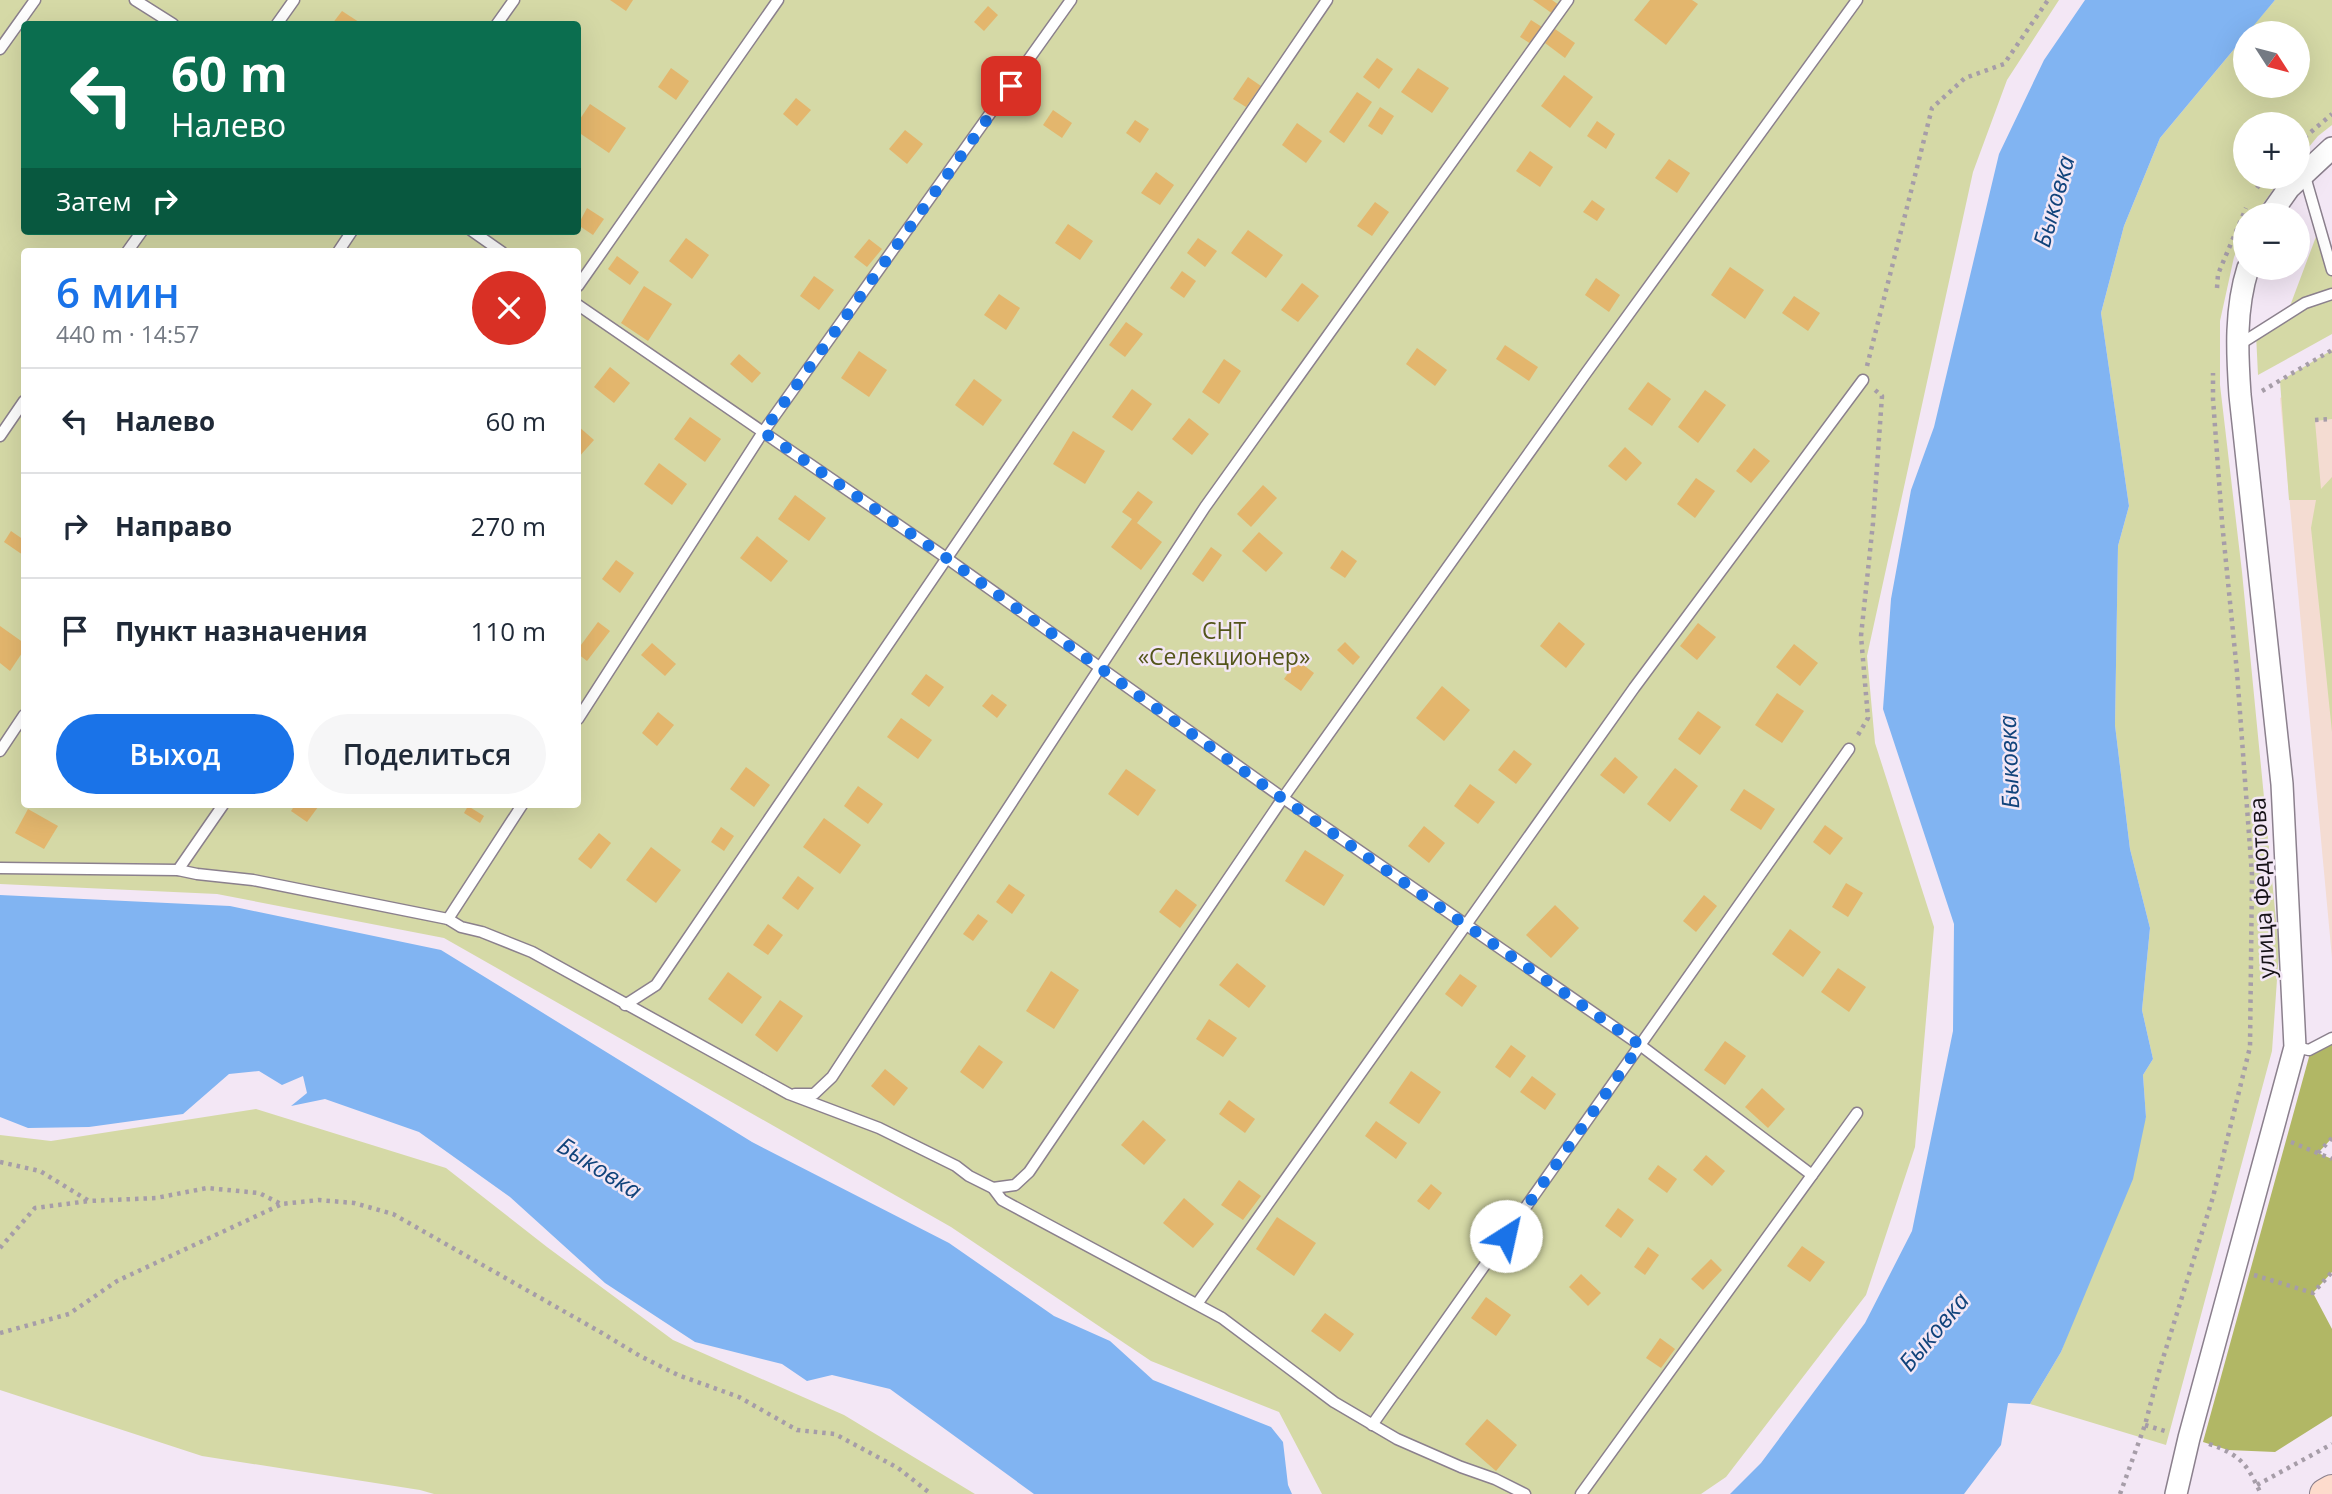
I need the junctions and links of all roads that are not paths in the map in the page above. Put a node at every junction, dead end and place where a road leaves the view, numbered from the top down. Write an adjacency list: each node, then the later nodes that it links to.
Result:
1 (35, 0): 13 (lane)
2 (135, 0): 10 (lane)
3 (294, 0): 11 (lane)
4 (514, 0): 12 (lane)
5 (778, 0): 21 (lane)
6 (1071, 0): 27 (lane)
7 (1327, 0): 29 (lane)
8 (1568, 0): 30 (lane)
9 (1857, 0): 35 (lane)
10 (168, 21)
11 (279, 21)
12 (498, 21)
13 (0, 49)
14 (2332, 148): 15 (street)
15 (2310, 168)
16 (2309, 189): 19 (lane)
17 (478, 235): 18 (lane)
18 (496, 248)
19 (2332, 270)
20 (2245, 280): 24 (street, улица Федотова)
21 (581, 282)
22 (2332, 294): 24 (lane)
23 (581, 307): 27 (lane)
24 (2237, 346): 45 (street, улица Федотова)
25 (1863, 380): 41 (lane)
26 (21, 405): 28 (lane)
27 (763, 432): 29 (lane); 31 (lane)
28 (0, 436)
29 (945, 557): 30 (lane); 42 (lane)
30 (1100, 669): 35 (lane); 46 (lane)
31 (581, 714)
32 (21, 720): 34 (lane)
33 (1849, 749): 44 (lane)
34 (0, 751)
35 (1283, 799): 41 (lane); 49 (lane)
36 (221, 808): 39 (lane)
37 (520, 808): 40 (lane)
38 (0, 868): 39 (lane)
39 (178, 870): 40 (lane)
40 (448, 919): 42 (lane)
41 (1467, 926): 44 (lane); 50 (lane)
42 (625, 1005): 46 (lane)
43 (2332, 1038): 45 (lane)
44 (1640, 1045): 48 (lane); 51 (lane)
45 (2295, 1047): 55 (street, улица Федотова)
46 (789, 1094): 49 (lane)
47 (1857, 1113): 48 (lane)
48 (1812, 1175): 54 (lane)
49 (993, 1188): 50 (lane)
50 (1197, 1304): 51 (lane)
51 (1372, 1424): 53 (lane)
52 (2332, 1490): 56 (street)
53 (1525, 1494)
54 (1581, 1494)
55 (2176, 1494)
56 (2325, 1494)

